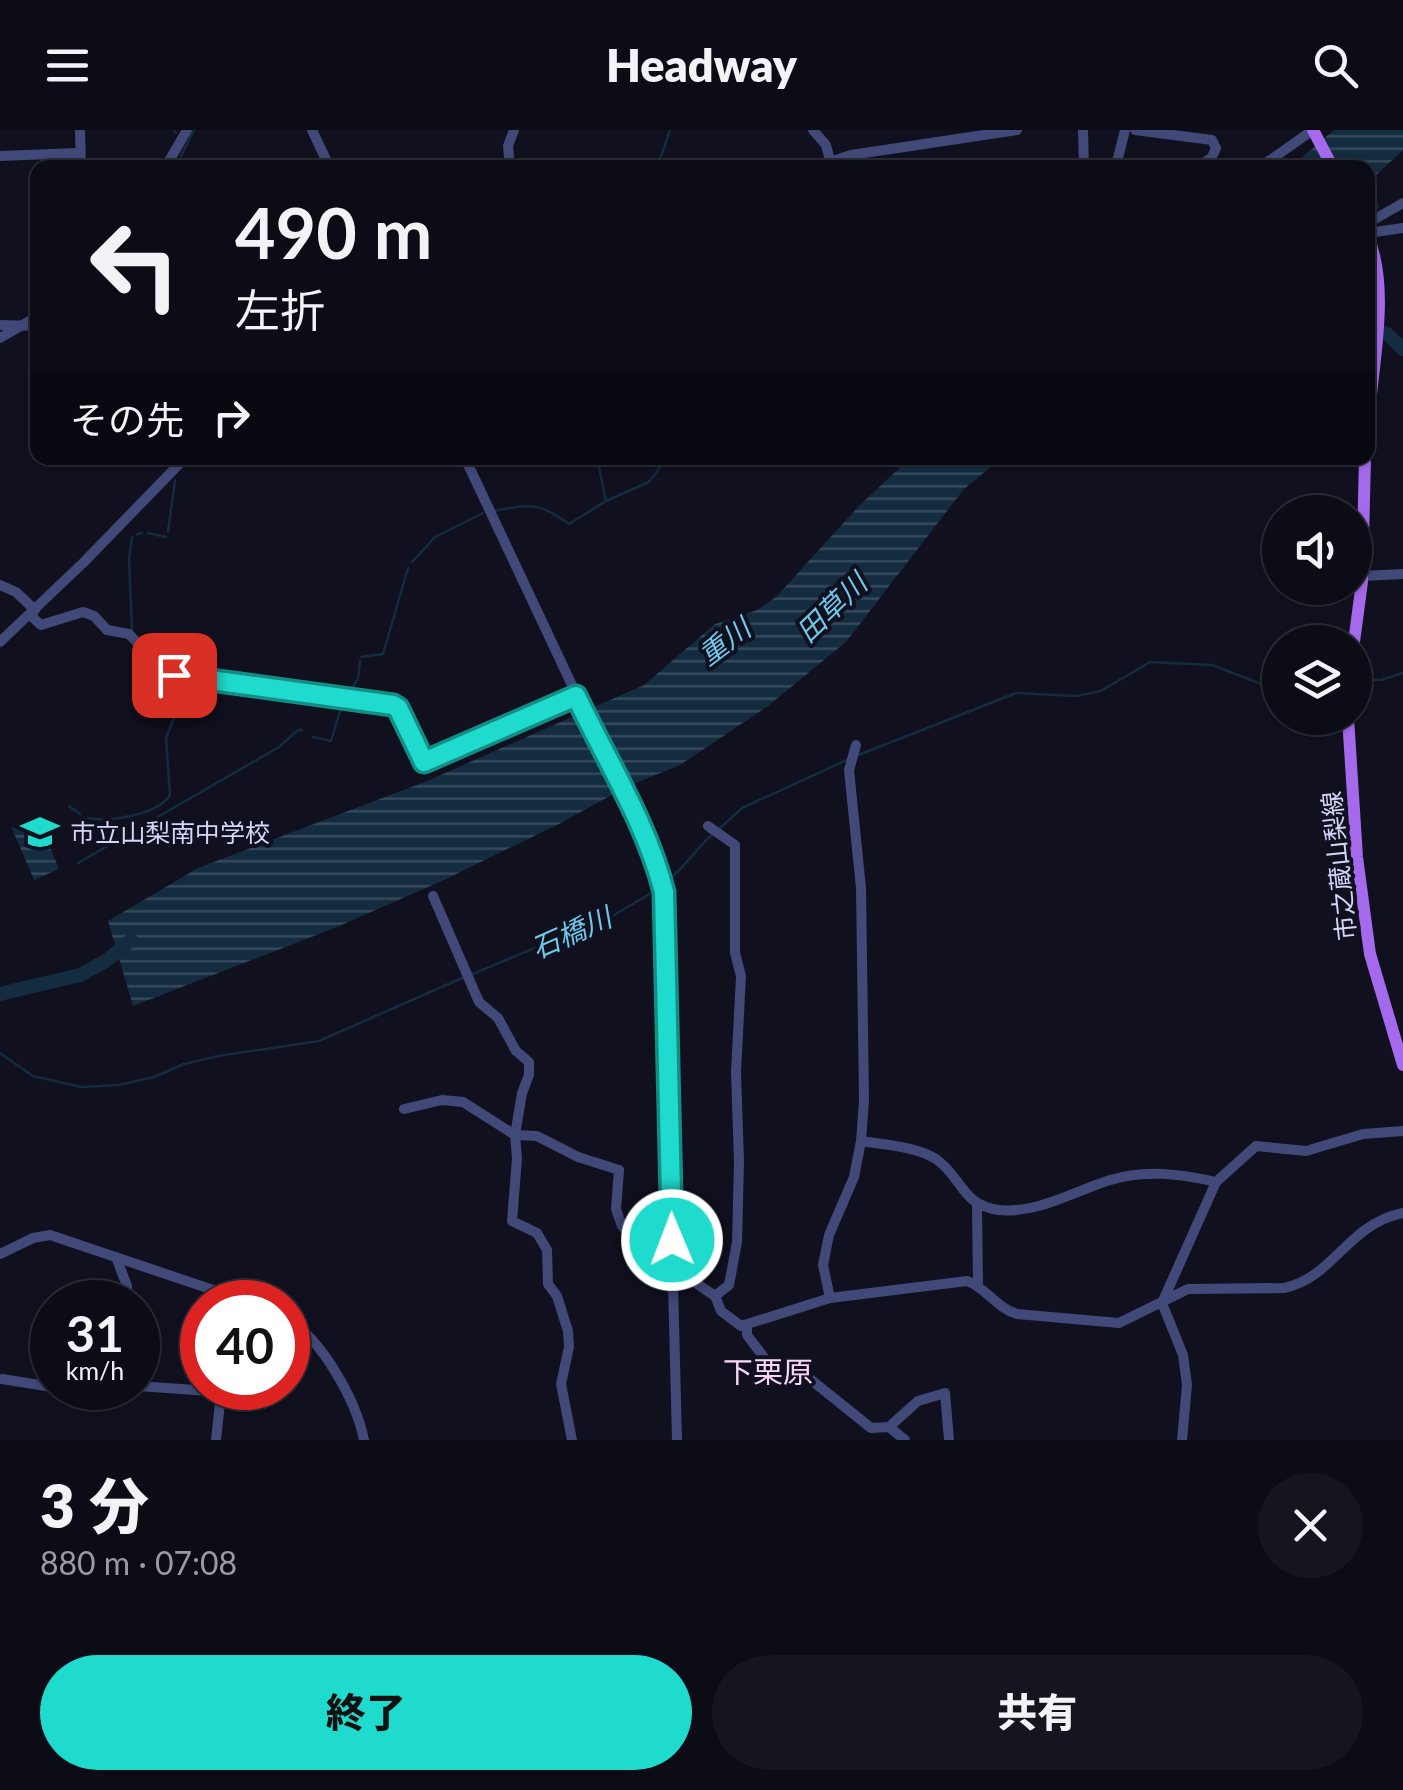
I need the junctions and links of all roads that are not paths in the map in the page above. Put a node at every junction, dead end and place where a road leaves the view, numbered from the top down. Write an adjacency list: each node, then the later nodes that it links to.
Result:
1 (80, 130): 13 (street)
2 (186, 130): 16 (street)
3 (312, 130): 17 (street)
4 (514, 130): 18 (street)
5 (813, 130): 19 (street)
6 (930, 130): 12 (street)
7 (1017, 130): 12 (street)
8 (1083, 130): 21 (street)
9 (1125, 130): 22 (street)
10 (1136, 130): 23 (street)
11 (1314, 132): 24 (street); 25 (main road)
12 (926, 144): 20 (street)
13 (78, 153): 14 (street); 15 (street)
14 (0, 156)
15 (79, 160)
16 (169, 160)
17 (326, 160)
18 (509, 160)
19 (830, 160)
20 (846, 160)
21 (1084, 160)
22 (1118, 160)
23 (1208, 160)
24 (1271, 160)
25 (1328, 160)
26 (1403, 204): 27 (street)
27 (1375, 219)
28 (1403, 228): 29 (street)
29 (1375, 234)
30 (1375, 264): 36 (main road)
31 (30, 320): 33 (street)
32 (0, 326): 33 (street)
33 (18, 326): 34 (street); 35 (street)
34 (30, 326)
35 (0, 338)
36 (1375, 344)
37 (178, 465): 44 (street)
38 (467, 465): 46 (street)
39 (1366, 465): 40 (main road)
40 (1365, 495)
41 (1403, 574): 42 (street)
42 (1372, 576)
43 (0, 585): 44 (street)
44 (32, 612): 45 (street); 46 (street)
45 (0, 642)
46 (576, 696): 62 (street)
47 (1349, 735): 51 (main road, 市之蔵山梨線)
48 (856, 745): 56 (street)
49 (711, 828): 66 (street)
50 (433, 896): 55 (street)
51 (1398, 1029): 52 (main road, 市之蔵山梨線)
52 (1403, 1065)
53 (404, 1109): 55 (street)
54 (1403, 1131): 57 (street)
55 (515, 1135): 62 (street); 77 (street)
56 (862, 1140): 58 (street); 67 (street)
57 (1216, 1182): 58 (street); 68 (street)
58 (976, 1205): 65 (street)
59 (1403, 1213): 68 (street)
60 (0, 1254): 61 (street)
61 (116, 1256): 63 (street); 64 (street)
62 (672, 1269): 66 (street); 78 (street)
63 (125, 1280)
64 (186, 1280)
65 (978, 1285): 67 (street); 68 (street)
66 (715, 1296): 69 (street)
67 (830, 1298): 69 (street)
68 (1162, 1303): 81 (street)
69 (746, 1326): 74 (street)
70 (310, 1338): 76 (street)
71 (0, 1379): 72 (street)
72 (30, 1383)
73 (160, 1388): 75 (street)
74 (889, 1427): 79 (street); 80 (street)
75 (216, 1440)
76 (364, 1440)
77 (572, 1440)
78 (677, 1440)
79 (905, 1440)
80 (949, 1440)
81 (1182, 1440)

